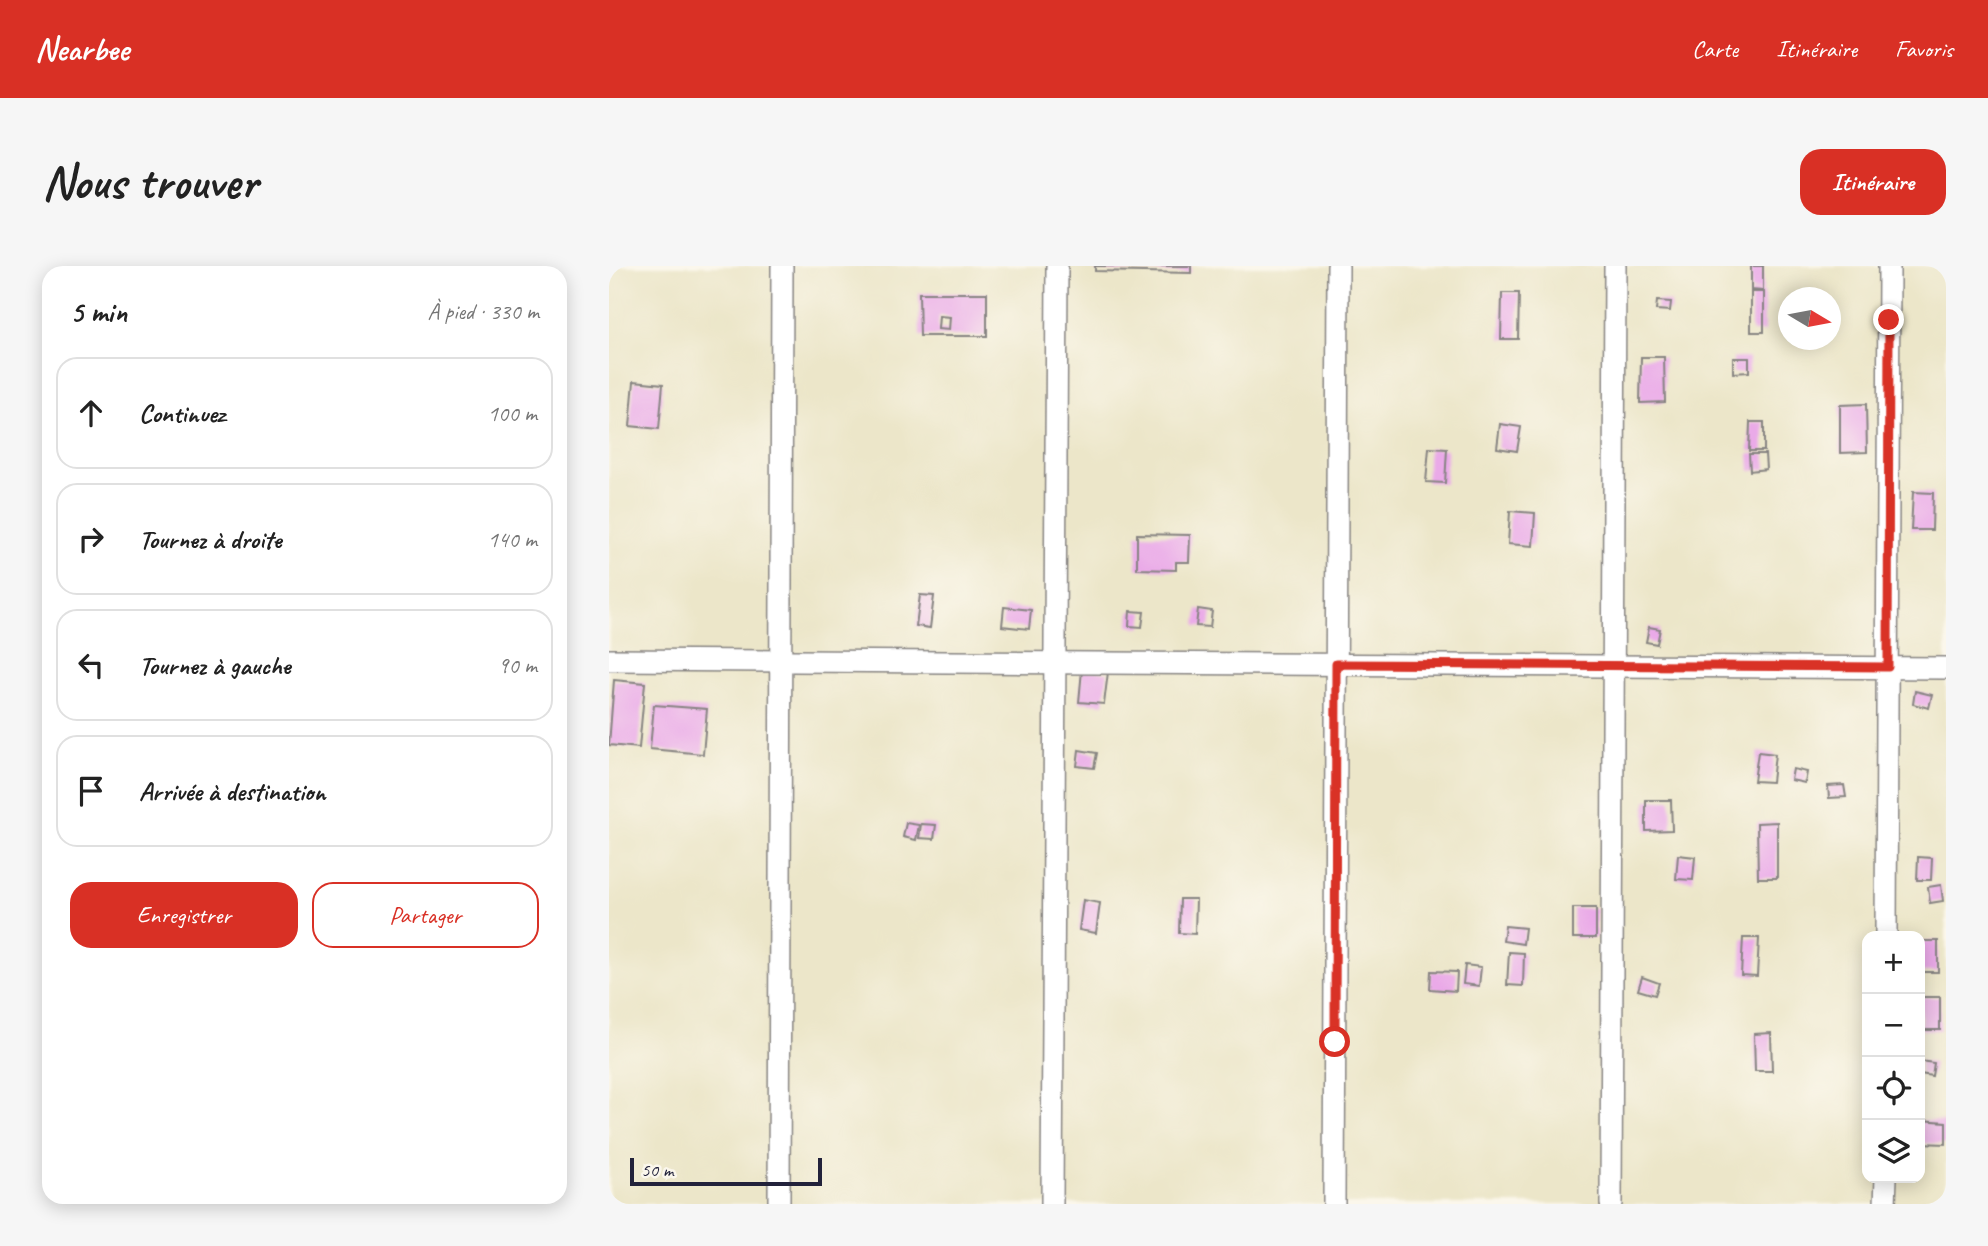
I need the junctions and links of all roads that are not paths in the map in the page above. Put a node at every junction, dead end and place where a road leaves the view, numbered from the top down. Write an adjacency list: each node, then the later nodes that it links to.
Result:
1 (782, 266): 7 (street)
2 (1057, 266): 8 (street)
3 (1338, 266): 9 (street)
4 (1615, 266): 10 (street)
5 (1889, 266): 11 (street)
6 (609, 660): 7 (street)
7 (780, 661): 8 (street); 15 (street)
8 (1055, 663): 9 (street); 16 (street)
9 (1336, 664): 10 (street); 17 (street)
10 (1613, 666): 11 (street); 18 (street)
11 (1888, 667): 12 (street); 13 (street)
12 (1946, 668)
13 (1887, 931)
14 (1885, 1183): 19 (street)
15 (779, 1204)
16 (1052, 1204)
17 (1334, 1204)
18 (1611, 1204)
19 (1885, 1204)

